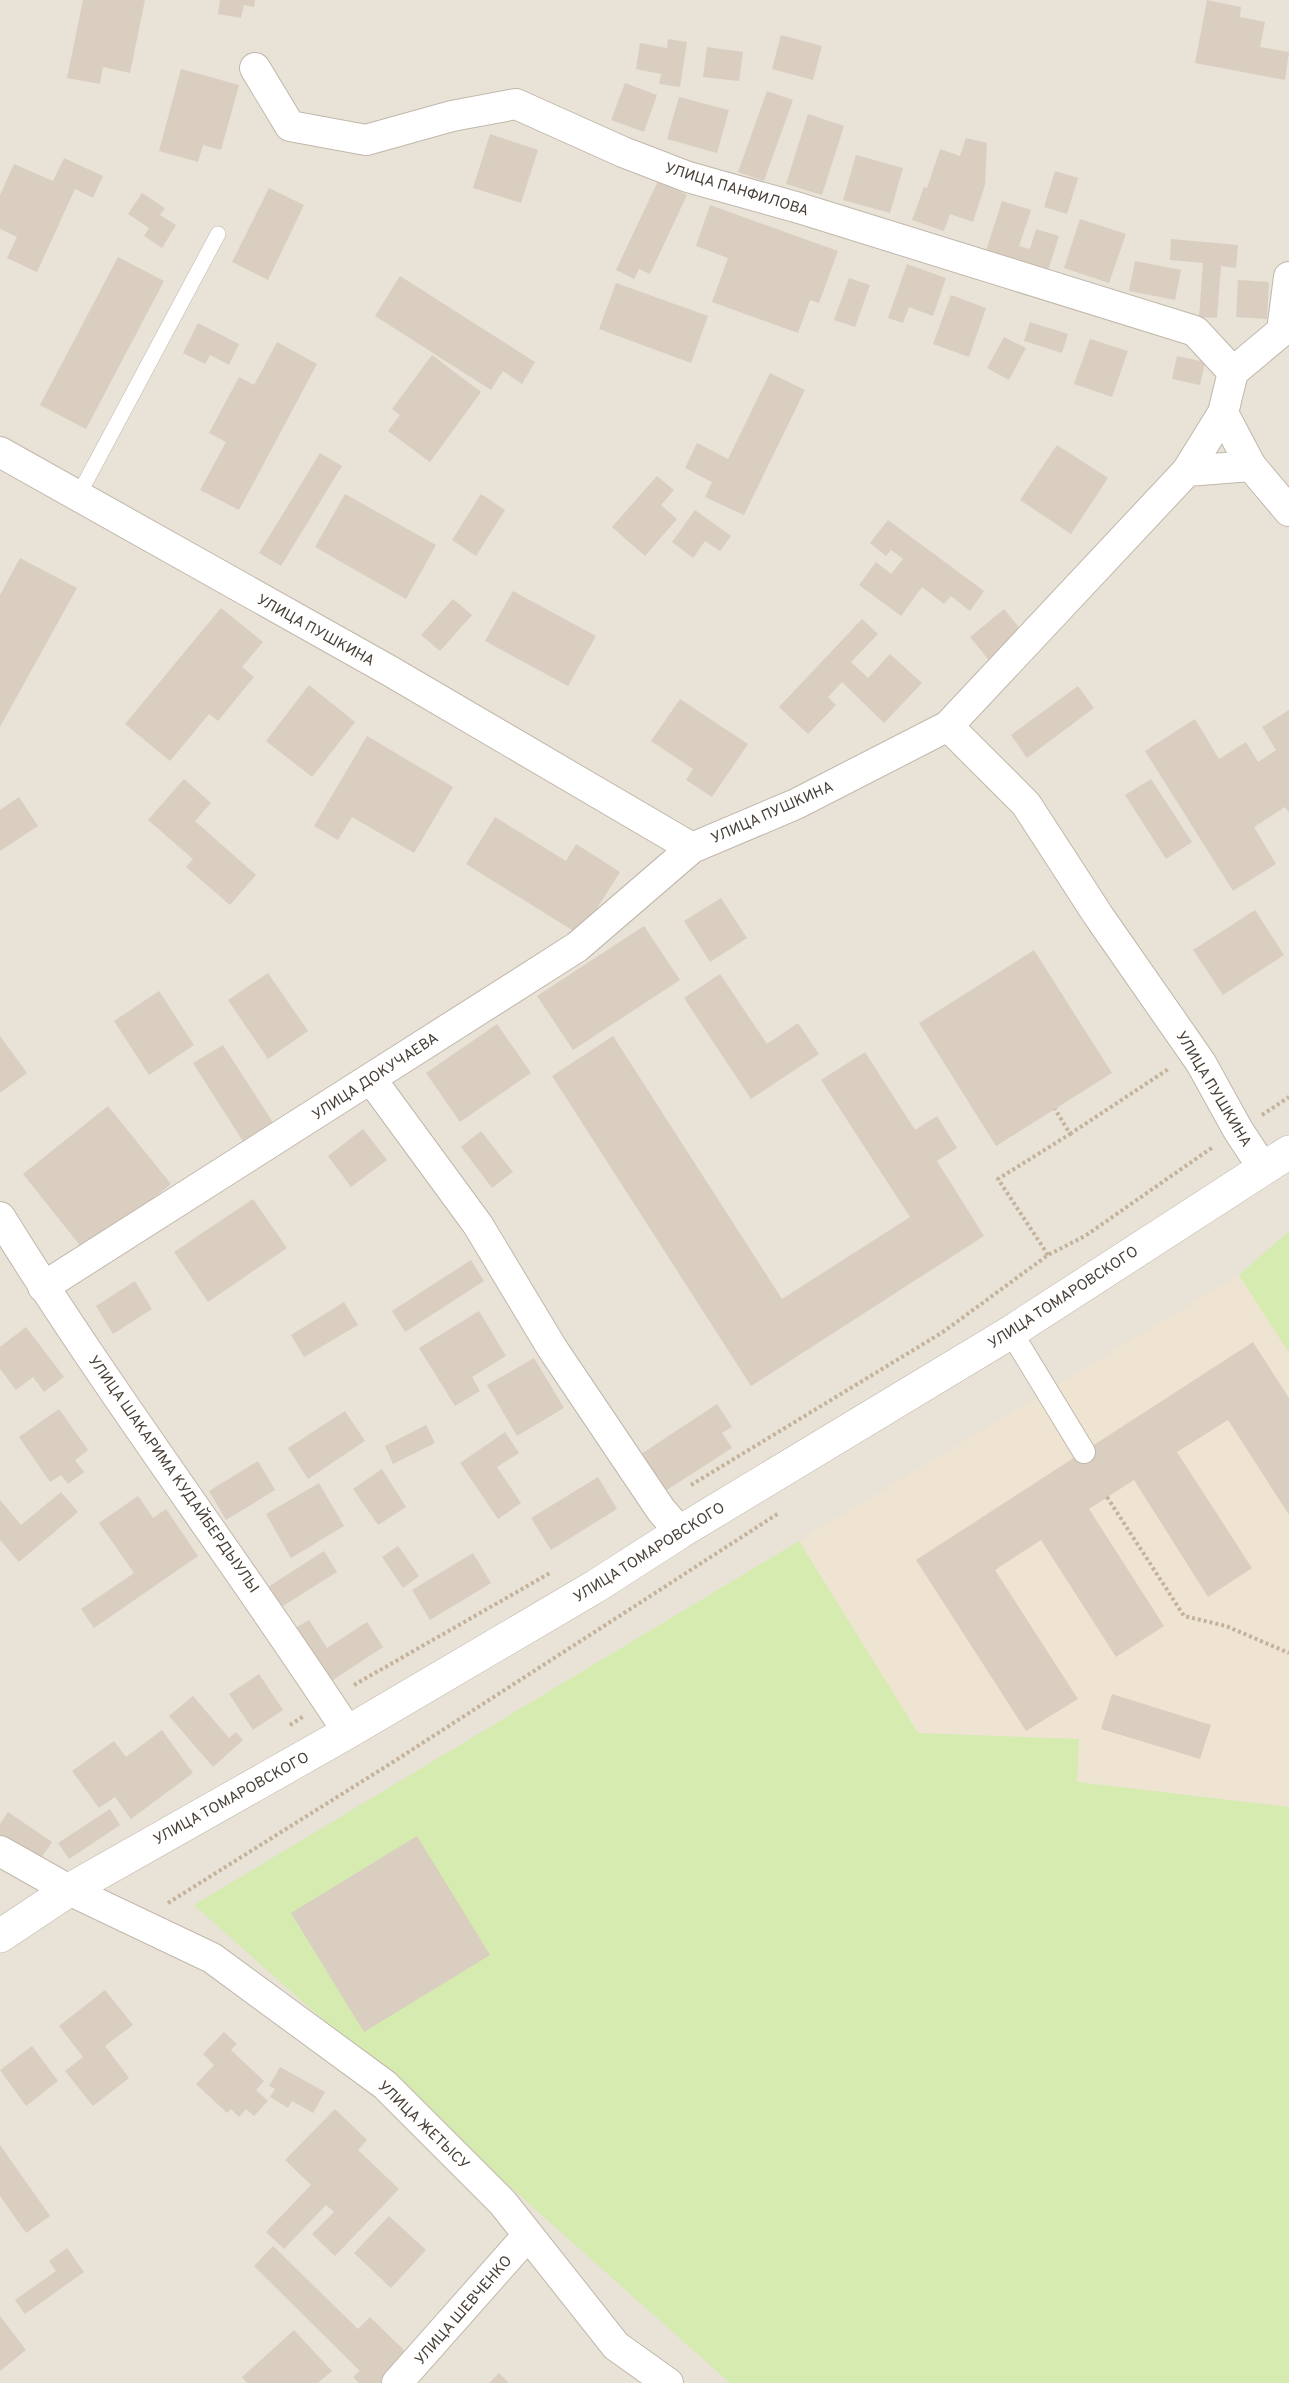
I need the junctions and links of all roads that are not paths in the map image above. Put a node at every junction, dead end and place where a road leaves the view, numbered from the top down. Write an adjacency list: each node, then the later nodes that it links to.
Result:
1 (255, 68): 4 (street, УЛИЦА ПАНФИЛОВА)
2 (218, 234): 9 (lane)
3 (1289, 277): 4 (street)
4 (1233, 372): 5 (street)
5 (1223, 413): 7 (street); 8 (street)
6 (0, 452): 9 (street, УЛИЦА ПУШКИНА)
7 (1251, 466): 8 (street); 10 (street)
8 (1187, 471): 11 (street)
9 (78, 496): 12 (street, УЛИЦА ПУШКИНА)
10 (1289, 511)
11 (948, 726): 12 (street, УЛИЦА ПУШКИНА); 14 (street, УЛИЦА ПУШКИНА)
12 (692, 848): 13 (street, УЛИЦА ДОКУЧАЕВА)
13 (371, 1079): 16 (street, УЛИЦА ДОКУЧАЕВА); 19 (street)
14 (1276, 1160): 17 (street, УЛИЦА ТОМАРОВСКОГО)
15 (0, 1217): 16 (street, УЛИЦА ШАКАРИМА КУДАЙБЕРДЫУЛЫ)
16 (44, 1287): 20 (street, УЛИЦА ШАКАРИМА КУДАЙБЕРДЫУЛЫ)
17 (1011, 1332): 18 (street); 19 (street, УЛИЦА ТОМАРОВСКОГО)
18 (1084, 1452)
19 (680, 1532): 20 (street, УЛИЦА ТОМАРОВСКОГО)
20 (348, 1732): 22 (street, УЛИЦА ТОМАРОВСКОГО)
21 (0, 1851): 22 (street, УЛИЦА ЖЕТЫСУ)
22 (69, 1890): 23 (street, УЛИЦА ТОМАРОВСКОГО); 24 (street, УЛИЦА ЖЕТЫСУ)
23 (0, 1936)
24 (528, 2235): 25 (street, УЛИЦА ШЕВЧЕНКО); 26 (street, УЛИЦА ЖЕТЫСУ)
25 (397, 2383)
26 (668, 2383)

